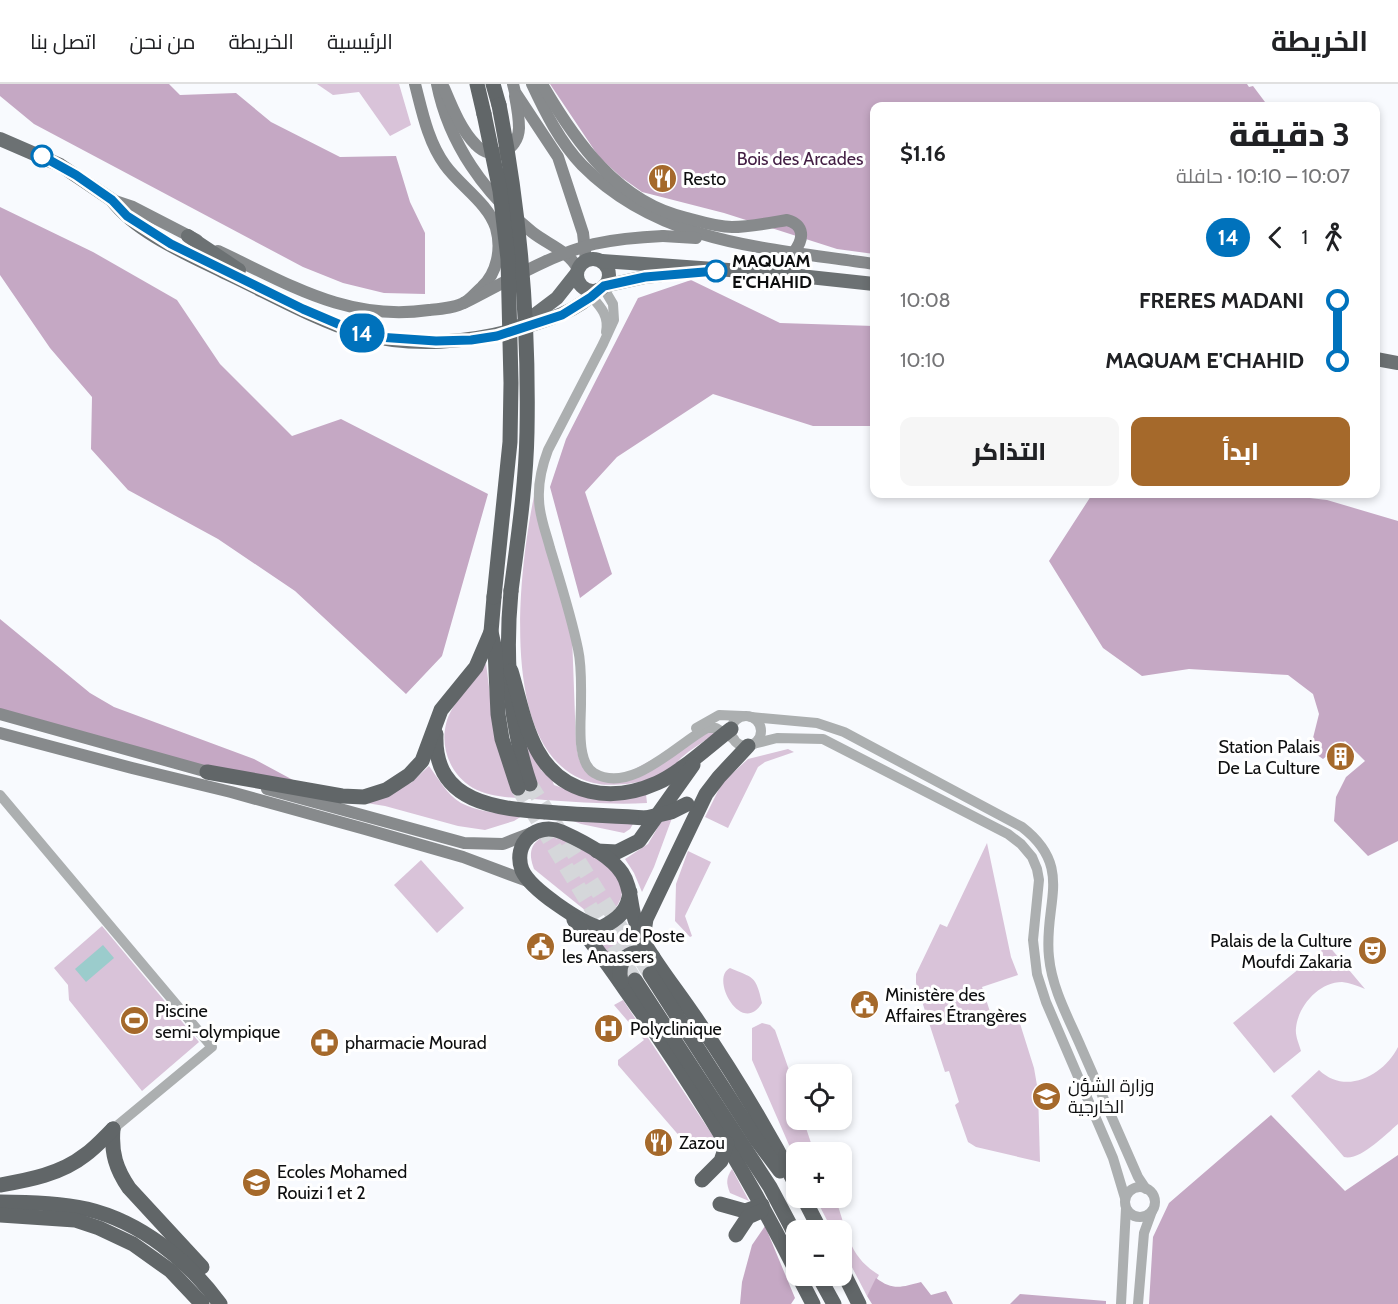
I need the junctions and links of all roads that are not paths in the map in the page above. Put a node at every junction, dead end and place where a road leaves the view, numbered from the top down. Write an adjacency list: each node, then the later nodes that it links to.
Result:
1 (415, 84): 21 (main road, bridge)
2 (437, 84): 16 (main road)
3 (443, 84): 8 (main road)
4 (477, 84): 26 (highway, bridge)
5 (493, 84): 27 (highway, bridge)
6 (532, 84): 12 (main road)
7 (542, 84): 13 (main road)
8 (514, 88): 16 (main road)
9 (0, 139): 10 (main road)
10 (112, 200): 11 (main road); 20 (main road)
11 (188, 236): 20 (main road); 21 (main road)
12 (753, 247): 13 (main road); 21 (main road, bridge)
13 (794, 252): 15 (main road)
14 (602, 261): 16 (main road); 17 (main road); 19 (main road)
15 (870, 263)
16 (580, 268): 19 (main road); 22 (main road)
17 (705, 270): 18 (main road); 19 (main road)
18 (870, 284)
19 (596, 290): 22 (main road); 23 (street); 23 (street)
20 (291, 303): 22 (main road)
21 (464, 303)
22 (514, 330)
23 (603, 344): 35 (street)
24 (1380, 360): 25 (main road)
25 (1398, 363)
26 (492, 632): 27 (highway); 30 (highway)
27 (511, 671): 33 (highway)
28 (0, 714): 34 (main road)
29 (747, 716): 32 (street); 32 (street); 35 (street); 53 (street)
30 (436, 725): 32 (highway, bridge); 34 (highway)
31 (0, 733): 39 (main road)
32 (739, 741): 33 (highway); 35 (street); 40 (highway); 55 (street)
33 (704, 751): 38 (highway)
34 (207, 772): 37 (main road)
35 (627, 775)
36 (0, 795): 47 (street)
37 (537, 831): 38 (highway); 39 (highway)
38 (595, 851): 42 (highway)
39 (534, 884): 41 (highway)
40 (656, 897): 42 (highway); 43 (highway)
41 (566, 911): 42 (highway); 46 (highway)
42 (627, 914): 43 (highway)
43 (643, 938): 44 (highway)
44 (654, 957): 46 (highway); 49 (highway)
45 (650, 974): 51 (highway)
46 (628, 982): 48 (highway); 61 (highway)
47 (113, 1129): 52 (highway); 71 (highway)
48 (727, 1143): 50 (highway); 57 (highway)
49 (786, 1167)
50 (702, 1180)
51 (786, 1180)
52 (0, 1185)
53 (1146, 1189): 55 (street); 58 (street)
54 (0, 1202): 70 (highway)
55 (1125, 1203): 58 (street); 76 (street)
56 (720, 1204): 57 (highway)
57 (763, 1207): 63 (highway); 64 (highway)
58 (1152, 1211): 77 (street)
59 (0, 1215): 60 (highway)
60 (75, 1220): 62 (highway); 69 (highway)
61 (788, 1220)
62 (0, 1225)
63 (736, 1235)
64 (786, 1252)
65 (804, 1286): 72 (highway)
66 (815, 1286): 73 (highway)
67 (824, 1286): 74 (highway)
68 (850, 1286): 75 (highway)
69 (202, 1304)
70 (220, 1304)
71 (228, 1304)
72 (813, 1304)
73 (818, 1304)
74 (834, 1304)
75 (859, 1304)
76 (1121, 1304)
77 (1138, 1304)

